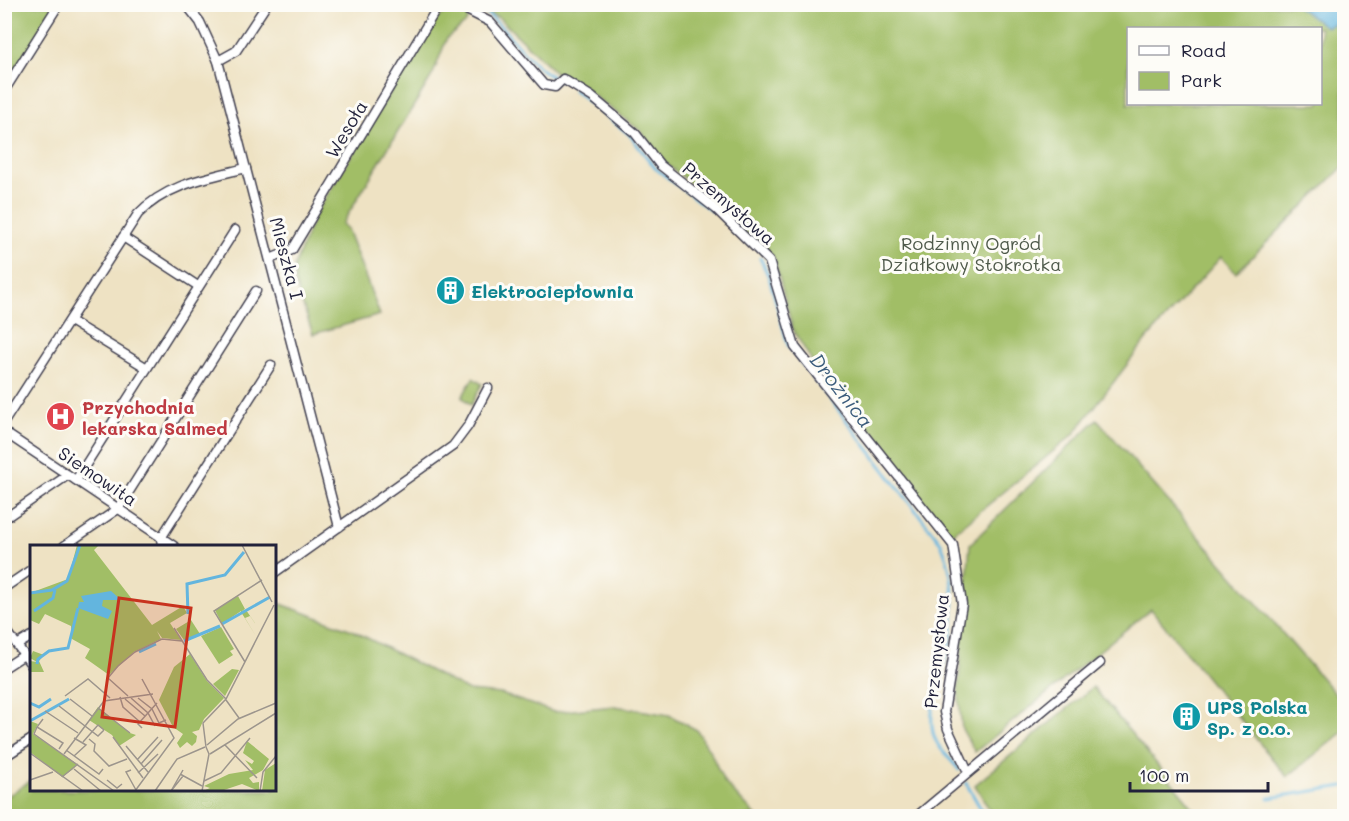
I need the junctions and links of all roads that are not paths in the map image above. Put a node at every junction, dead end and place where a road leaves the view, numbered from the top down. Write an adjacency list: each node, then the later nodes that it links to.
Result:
1 (59, 4): 7 (street)
2 (186, 4): 6 (street, Mieszka I)
3 (267, 4): 6 (street)
4 (442, 4): 11 (street, Wesoła)
5 (455, 4): 38 (street, Przemysłowa)
6 (219, 61): 8 (street, Mieszka I)
7 (4, 91)
8 (246, 168): 10 (street); 11 (street, Mieszka I)
9 (235, 230): 12 (street)
10 (123, 237): 12 (street); 14 (street)
11 (270, 259): 23 (street, Mieszka I)
12 (198, 286): 16 (street)
13 (256, 291): 21 (street)
14 (70, 321): 16 (street); 18 (street)
15 (271, 365): 24 (street)
16 (147, 368): 20 (street)
17 (488, 388): 23 (street)
18 (4, 422)
19 (4, 432): 20 (street, Siemowita)
20 (72, 477): 21 (street, Siemowita); 22 (street)
21 (118, 509): 24 (street, Siemowita); 25 (street)
22 (4, 519)
23 (339, 527): 27 (street)
24 (161, 542)
25 (65, 545)
26 (30, 570): 28 (street)
27 (276, 572)
28 (4, 588)
29 (4, 627): 31 (street)
30 (30, 637): 31 (street)
31 (17, 645): 32 (street)
32 (24, 655): 33 (street); 35 (street)
33 (30, 663)
34 (1100, 663): 38 (street)
35 (4, 668)
36 (30, 740): 37 (street)
37 (4, 758)
38 (968, 772): 39 (street)
39 (917, 816)

